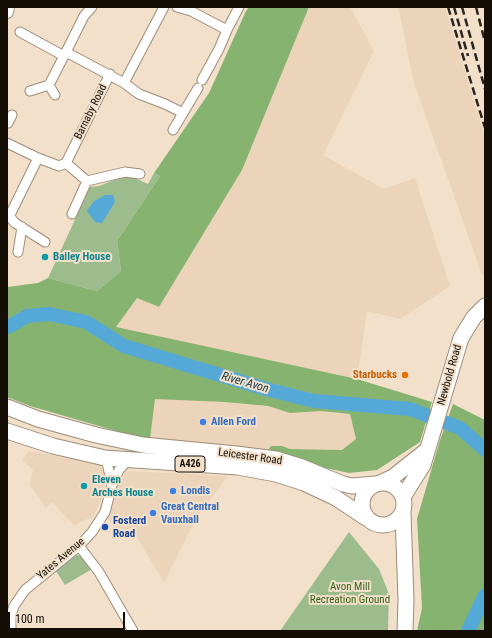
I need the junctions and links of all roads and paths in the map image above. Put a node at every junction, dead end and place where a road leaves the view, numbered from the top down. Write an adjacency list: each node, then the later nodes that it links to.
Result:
1 (8, 7): 6 (street)
2 (92, 7): 9 (street)
3 (164, 7): 11 (street, Barnaby Road)
4 (177, 7): 7 (street)
5 (239, 7): 7 (street)
6 (7, 12)
7 (227, 30): 15 (street)
8 (20, 32): 9 (street)
9 (65, 54): 10 (street); 12 (street)
10 (110, 74): 11 (street, Barnaby Road); 19 (street, Barnaby Road)
11 (124, 83): 15 (street)
12 (49, 85): 13 (street); 14 (street)
13 (30, 91)
14 (55, 95)
15 (183, 113): 16 (street)
16 (173, 130)
17 (7, 143): 18 (street)
18 (38, 158): 19 (street); 23 (street)
19 (66, 163): 21 (street)
20 (140, 174): 21 (street)
21 (87, 181): 22 (street)
22 (72, 214)
23 (9, 218): 24 (street)
24 (22, 228): 25 (street); 26 (street)
25 (45, 242)
26 (18, 252)
27 (485, 306): 30 (highway, Newbold Road)
28 (7, 407): 33 (highway, Leicester Road / A426)
29 (7, 431): 31 (highway, Leicester Road / A426)
30 (427, 450): 33 (highway, A426); 35 (highway, Newbold Road)
31 (105, 458): 32 (highway, Leicester Road / A426); 34 (street, Yates Avenue)
32 (128, 460): 34 (street, Yates Avenue); 37 (highway, Leicester Road / A426)
33 (377, 483): 35 (highway); 37 (highway)
34 (112, 485): 39 (street, Yates Avenue)
35 (403, 497): 36 (highway)
36 (402, 513): 38 (highway); 40 (highway)
37 (366, 518): 38 (highway)
38 (383, 526): 40 (highway)
39 (79, 546): 41 (street, Yates Avenue); 42 (street)
40 (405, 559): 43 (highway)
41 (11, 631)
42 (133, 631)
43 (405, 631)

